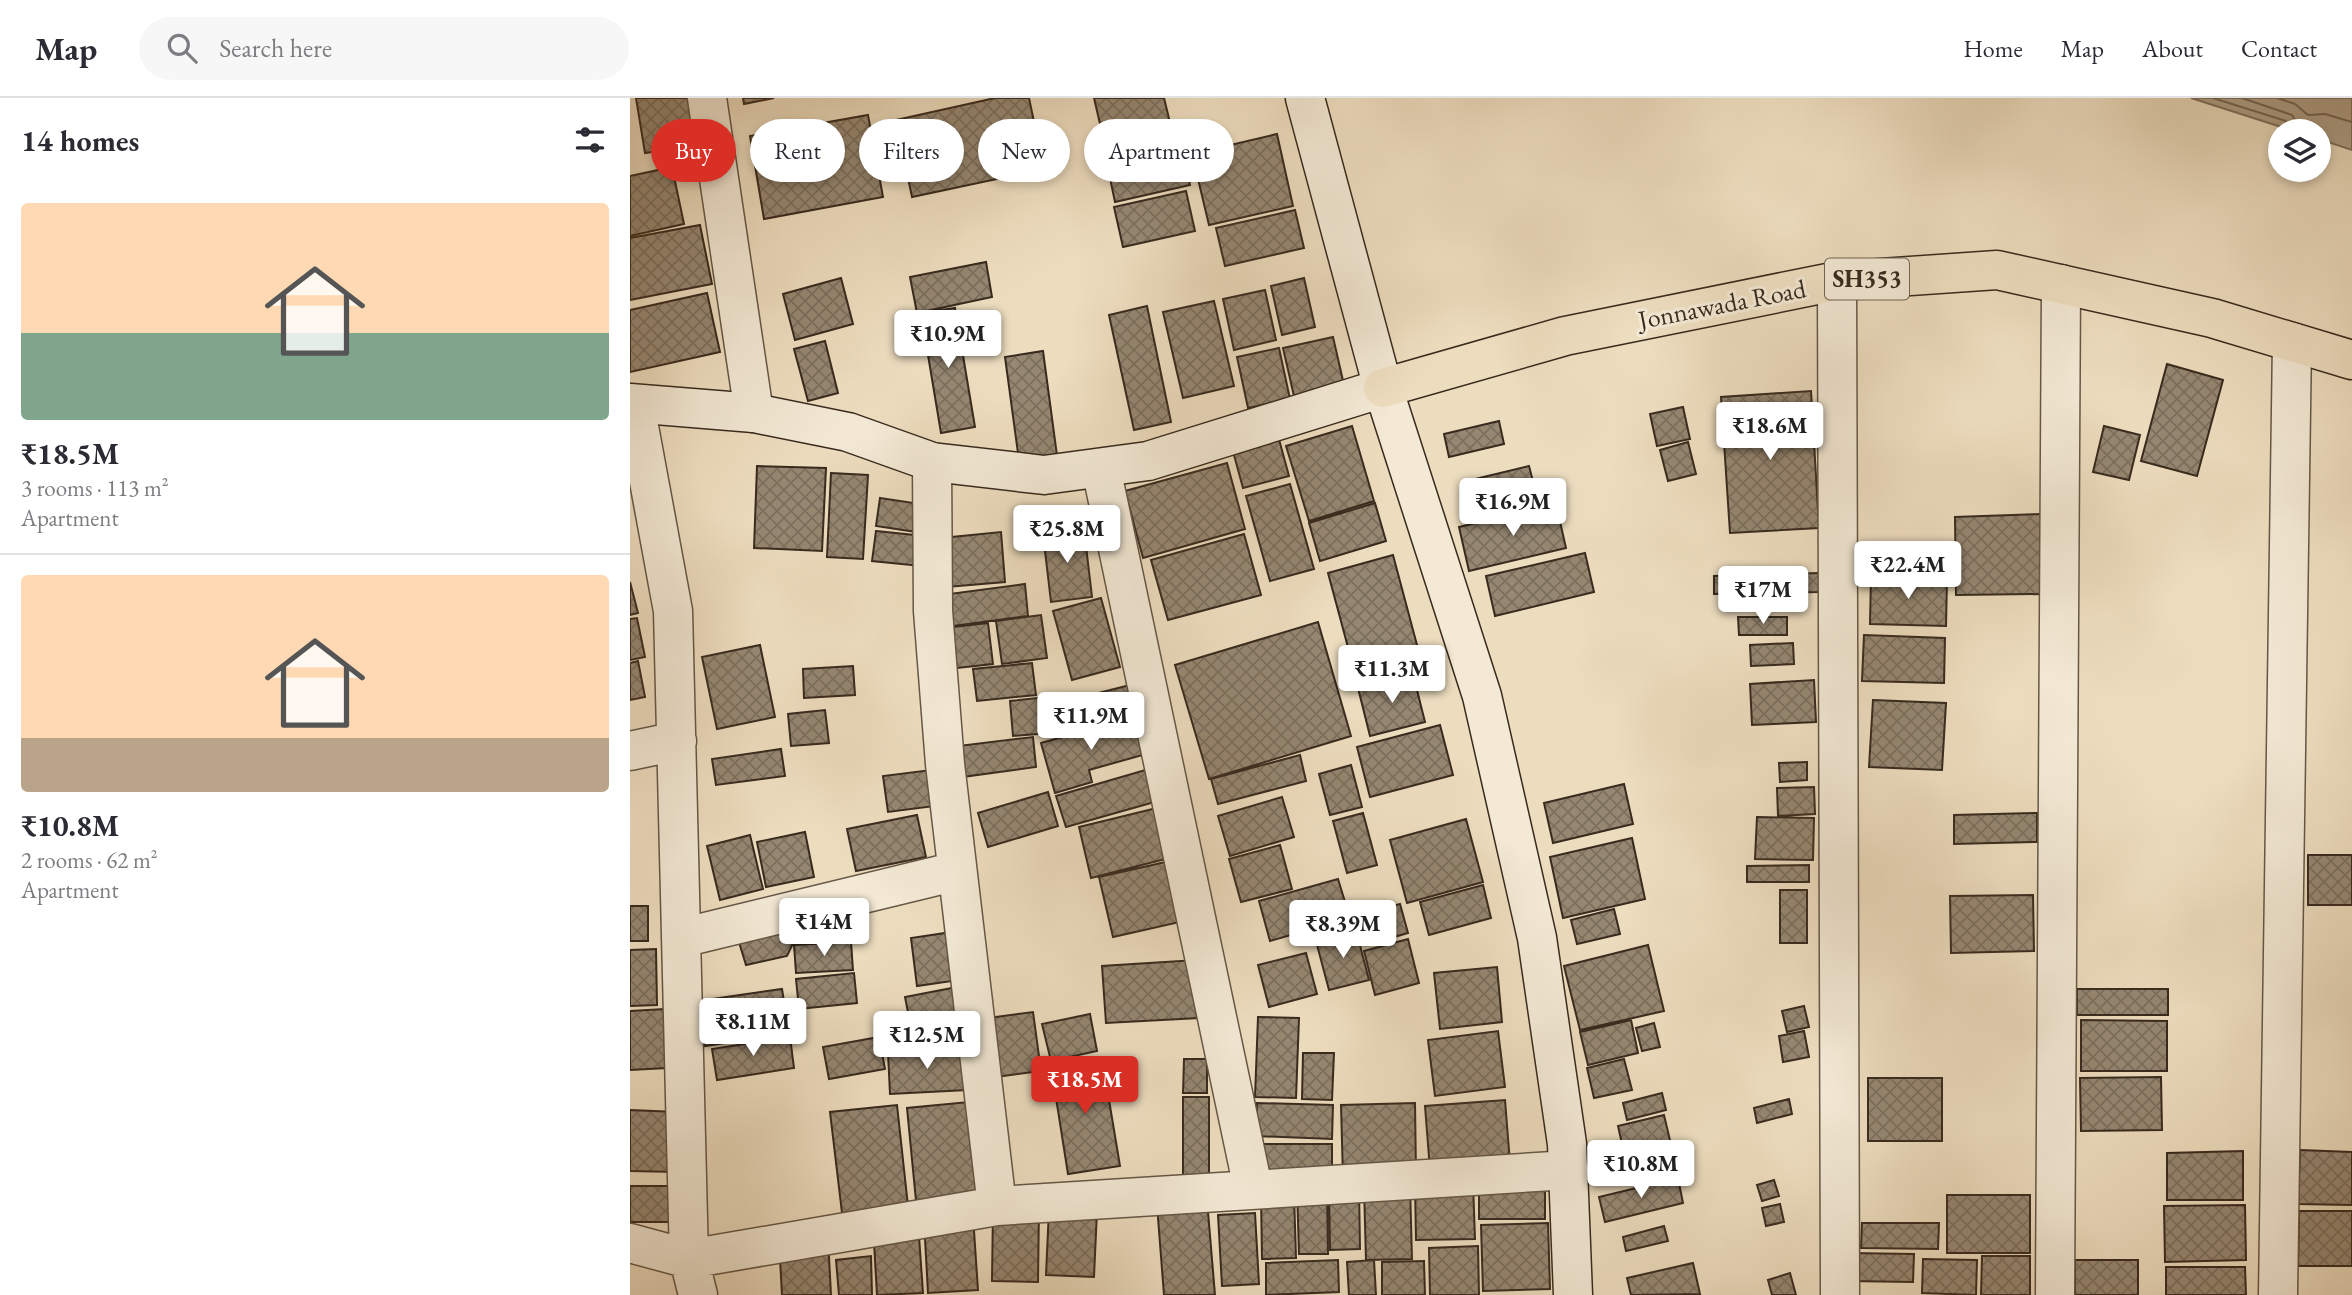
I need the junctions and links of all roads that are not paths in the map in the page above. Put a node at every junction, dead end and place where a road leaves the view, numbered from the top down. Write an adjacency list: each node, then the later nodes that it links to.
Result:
1 (707, 98): 9 (street)
2 (1305, 98): 7 (street)
3 (1837, 282): 4 (main road, Jonnawada Road / SH353); 7 (main road, Jonnawada Road / SH353); 23 (street)
4 (2060, 284): 5 (main road, Jonnawada Road / SH353); 24 (street)
5 (2292, 342): 6 (main road, Jonnawada Road / SH353); 25 (street)
6 (2352, 360)
7 (1383, 388): 11 (street); 16 (street)
8 (633, 404): 9 (street); 12 (street)
9 (754, 413): 10 (street)
10 (932, 462): 11 (street); 14 (street)
11 (1101, 468): 17 (street)
12 (677, 741): 13 (street); 15 (street)
13 (630, 751)
14 (957, 871): 15 (street); 18 (street)
15 (681, 938): 20 (street)
16 (1569, 1170): 17 (street); 22 (street)
17 (1253, 1188): 18 (street)
18 (997, 1206): 20 (street)
19 (630, 1243): 20 (street)
20 (693, 1277): 21 (street)
21 (719, 1295)
22 (1573, 1295)
23 (1840, 1295)
24 (2055, 1295)
25 (2278, 1295)

